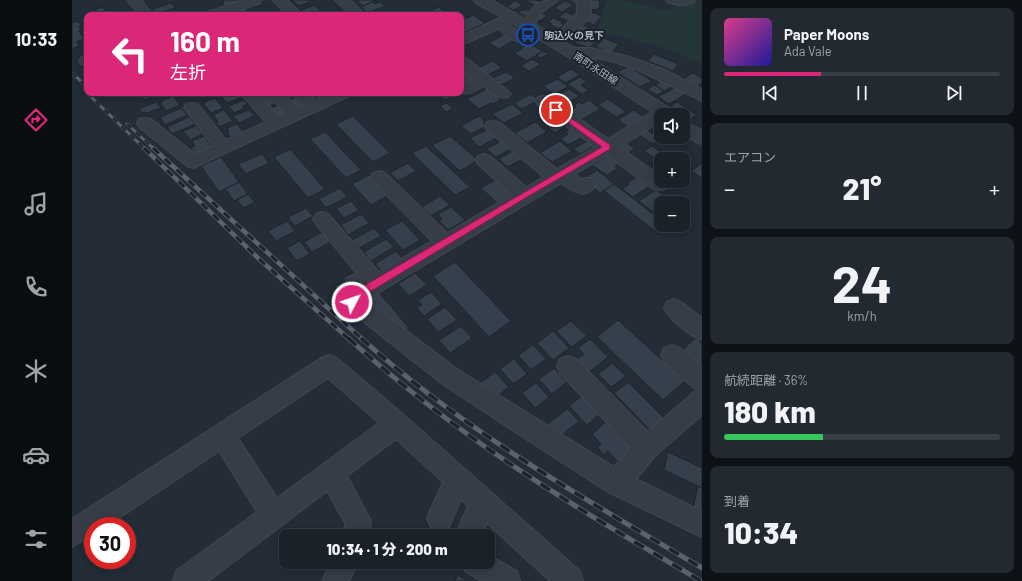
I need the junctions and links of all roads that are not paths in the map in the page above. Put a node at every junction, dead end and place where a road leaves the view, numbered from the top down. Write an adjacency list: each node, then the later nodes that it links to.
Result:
1 (134, 0): 10 (street)
2 (279, 0): 12 (street)
3 (342, 0): 13 (street)
4 (481, 0): 14 (street, 南町永田線)
5 (580, 0): 17 (street)
6 (673, 0): 7 (street)
7 (688, 0)
8 (248, 1): 11 (street)
9 (548, 1): 16 (street)
10 (144, 12)
11 (217, 12)
12 (293, 12)
13 (356, 12)
14 (513, 17): 15 (street); 16 (street, 南町永田線)
15 (500, 24): 18 (street); 19 (street)
16 (528, 25): 20 (street, 南町永田線)
17 (568, 30)
18 (520, 38)
19 (464, 40)
20 (572, 52): 29 (street); 33 (street, 南町永田線)
21 (464, 63): 22 (street)
22 (485, 80): 23 (street); 24 (street)
23 (465, 89)
24 (504, 94)
25 (251, 96): 37 (street)
26 (278, 96): 34 (street)
27 (302, 96): 31 (street)
28 (336, 96): 31 (street)
29 (702, 96)
30 (543, 101): 41 (street)
31 (313, 107): 34 (street)
32 (192, 108): 42 (street)
33 (656, 108)
34 (296, 115): 37 (street)
35 (654, 120): 41 (street)
36 (145, 123): 42 (street)
37 (277, 124): 42 (street)
38 (493, 126): 44 (street)
39 (690, 130): 40 (street)
40 (702, 138)
41 (608, 147): 44 (street); 46 (street)
42 (223, 148)
43 (484, 160): 48 (street)
44 (559, 175): 47 (street); 48 (street)
45 (380, 177): 51 (street)
46 (654, 180)
47 (587, 184)
48 (524, 195): 51 (street)
49 (400, 209): 51 (street)
50 (322, 219): 52 (street)
51 (441, 246): 52 (street)
52 (377, 283): 64 (street)
53 (674, 308): 54 (street)
54 (702, 332)
55 (672, 355): 57 (street)
56 (568, 366): 61 (street)
57 (702, 381)
58 (702, 400): 61 (street)
59 (397, 424): 60 (street); 62 (street); 63 (street)
60 (223, 435): 66 (street); 71 (street)
61 (647, 448): 64 (street)
62 (331, 473): 66 (street); 69 (street)
63 (457, 479): 65 (street); 67 (street)
64 (617, 483): 68 (street)
65 (483, 502): 70 (street); 77 (street)
66 (274, 516): 74 (street)
67 (440, 518)
68 (702, 524)
69 (357, 529)
70 (471, 529)
71 (72, 534)
72 (341, 569): 75 (street)
73 (486, 569): 76 (street)
74 (186, 581)
75 (335, 581)
76 (507, 581)
77 (570, 581)

